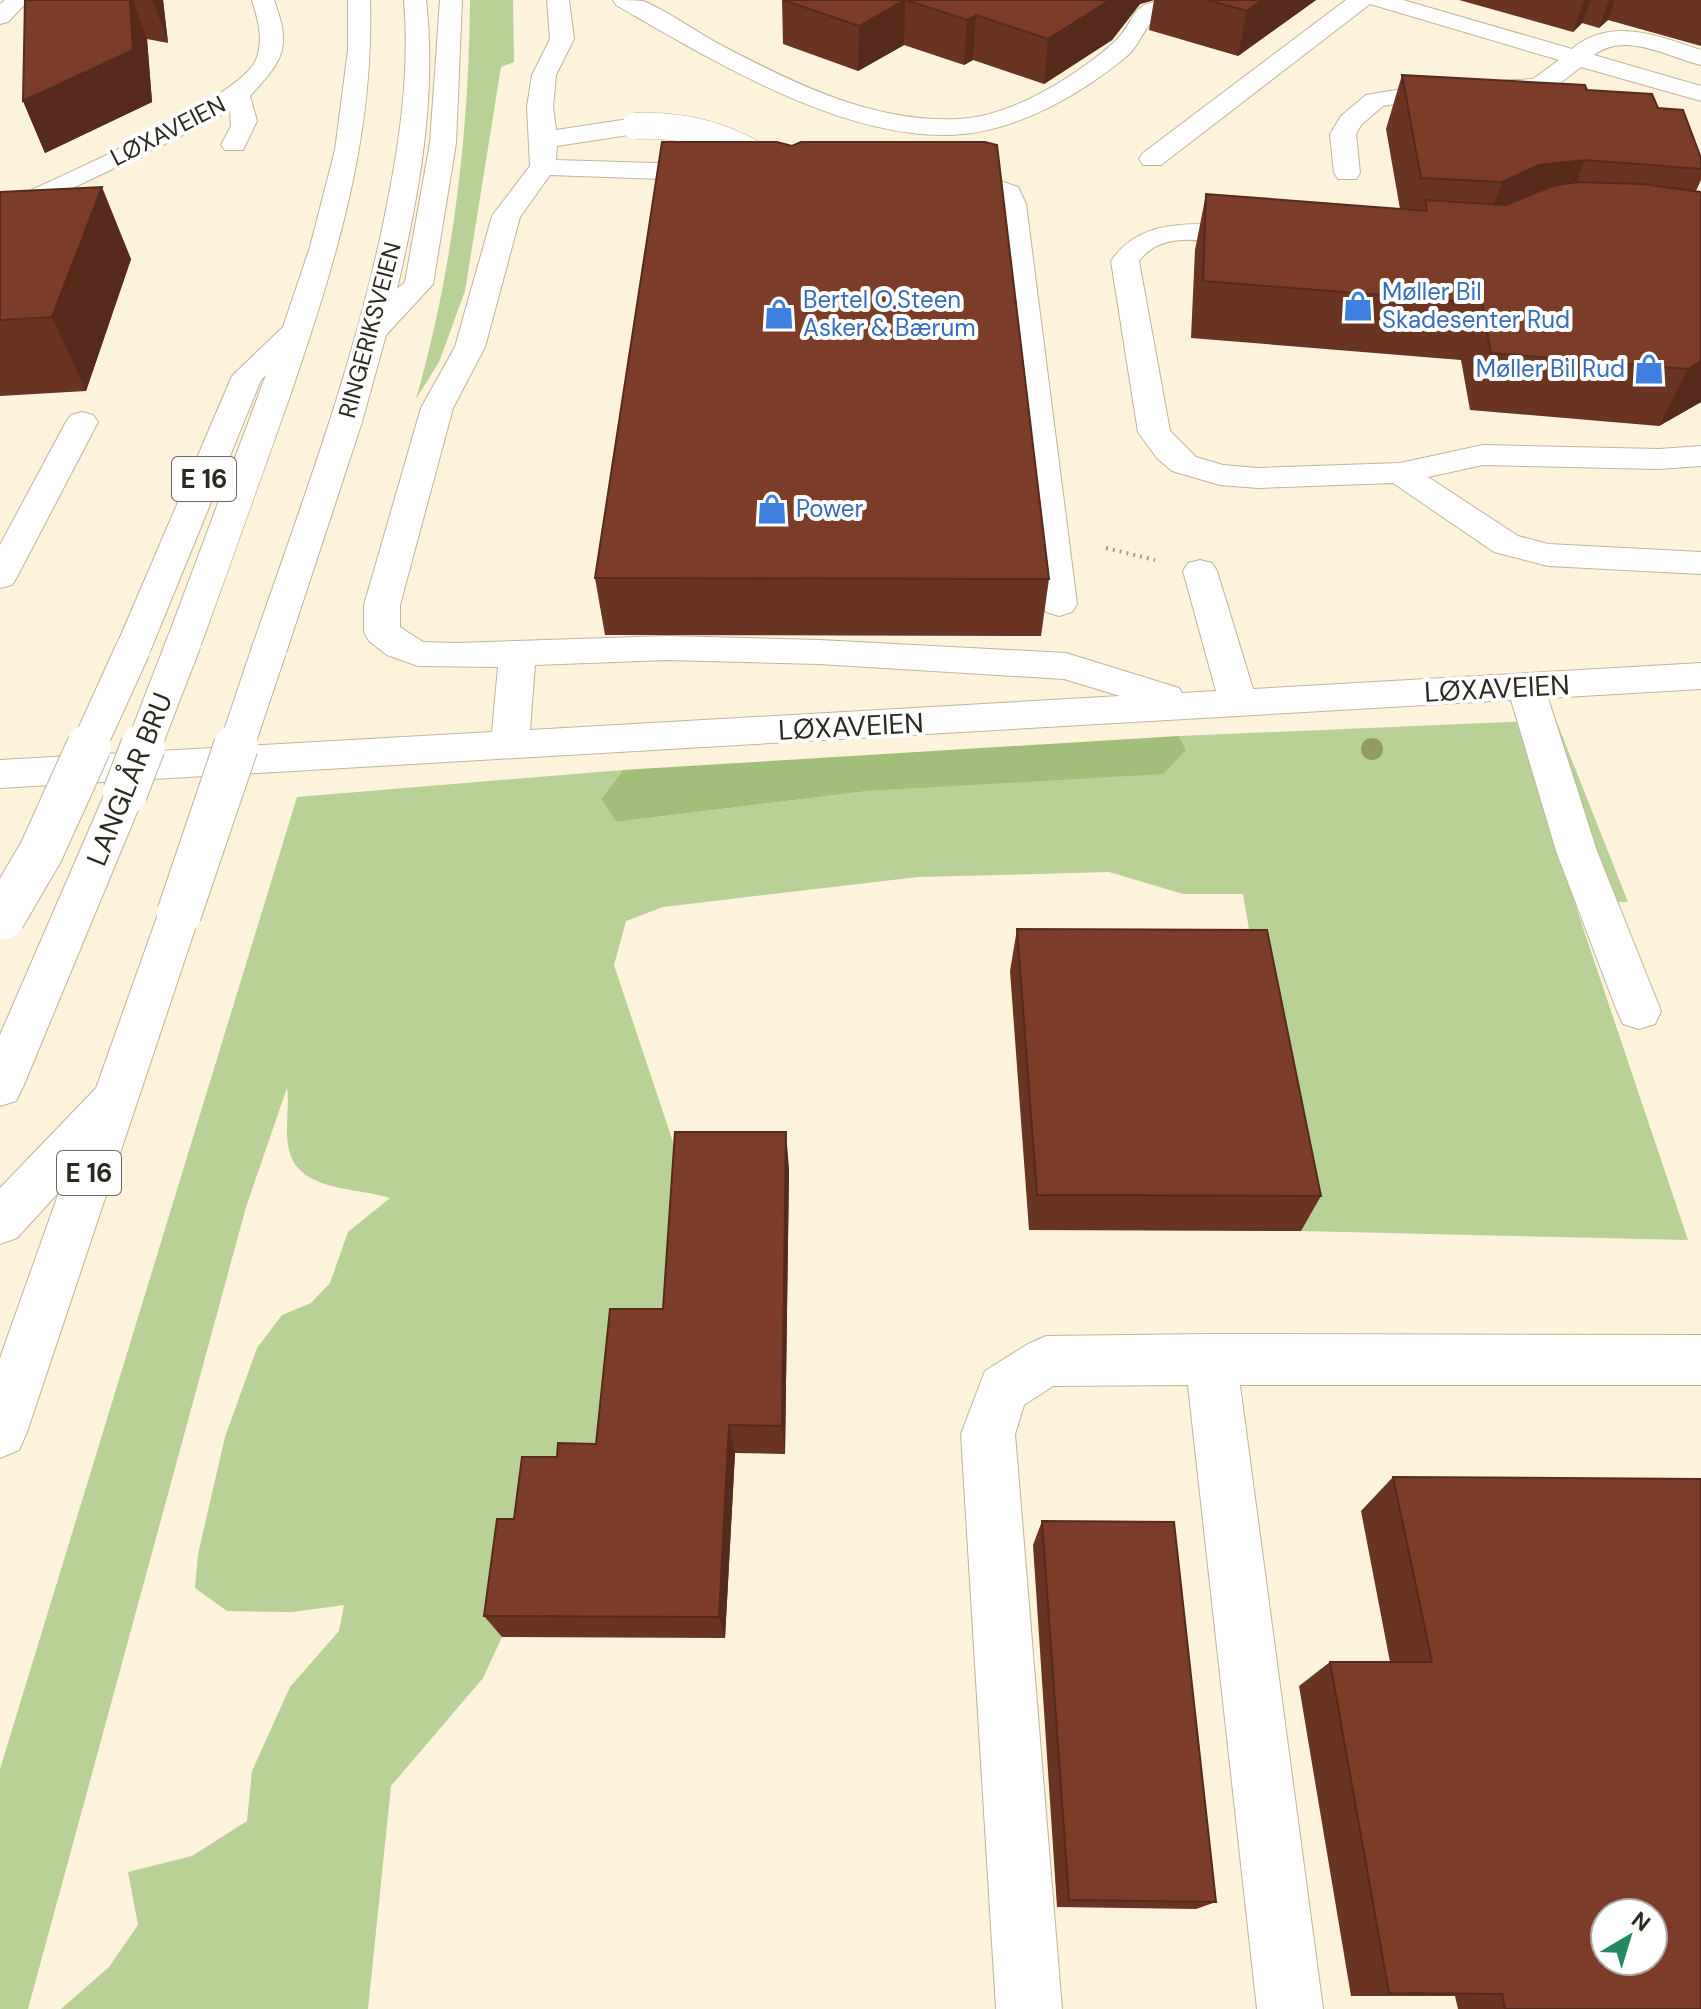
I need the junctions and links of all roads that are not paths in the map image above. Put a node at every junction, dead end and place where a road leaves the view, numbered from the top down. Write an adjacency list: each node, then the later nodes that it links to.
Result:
1 (18, 0): 11 (main road)
2 (263, 0): 15 (main road, LØXAVEIEN)
3 (359, 0): 25 (main road, E 16)
4 (415, 0): 26 (main road, RINGERIKSVEIEN / E 16)
5 (451, 0): 26 (main road, E 16)
6 (558, 0): 17 (main road)
7 (1169, 0): 10 (main road)
8 (1361, 0): 18 (main road)
9 (1378, 0): 12 (main road)
10 (636, 2)
11 (0, 17)
12 (1577, 58): 13 (main road); 14 (main road); 19 (main road)
13 (1701, 58)
14 (1701, 94)
15 (237, 95): 16 (main road); 22 (main road, LØXAVEIEN)
16 (234, 145)
17 (543, 154): 17 (main road, bridge); 34 (main road)
18 (1152, 159)
19 (1347, 173)
20 (919, 180): 33 (main road)
21 (0, 183): 22 (main road)
22 (30, 201): 23 (main road, LØXAVEIEN)
23 (0, 215)
24 (1285, 238): 29 (main road)
25 (299, 327): 41 (main road, E 16, bridge); 43 (main road, LANGLÅR BRU / E 16, bridge)
26 (375, 329): 44 (main road, RINGERIKSVEIEN / E 16, bridge)
27 (82, 422): 32 (main road)
28 (1701, 456): 29 (main road)
29 (1400, 473): 30 (main road)
30 (1701, 563)
31 (1200, 571): 37 (main road)
32 (0, 577)
33 (1059, 604)
34 (517, 655): 38 (main road); 39 (main road)
35 (1701, 676): 36 (main road, LØXAVEIEN)
36 (1526, 686): 37 (main road, LØXAVEIEN); 42 (main road)
37 (1238, 703): 38 (main road, LØXAVEIEN)
38 (1195, 706): 39 (main road, LØXAVEIEN)
39 (510, 746): 40 (main road, LØXAVEIEN)
40 (0, 774)
41 (2, 919)
42 (1639, 1011)
43 (0, 1087)
44 (114, 1100): 45 (main road); 48 (main road, E 16)
45 (0, 1222)
46 (1211, 1359): 47 (main road); 49 (main road); 50 (main road)
47 (1701, 1360)
48 (0, 1432)
49 (1029, 2009)
50 (1290, 2009)

